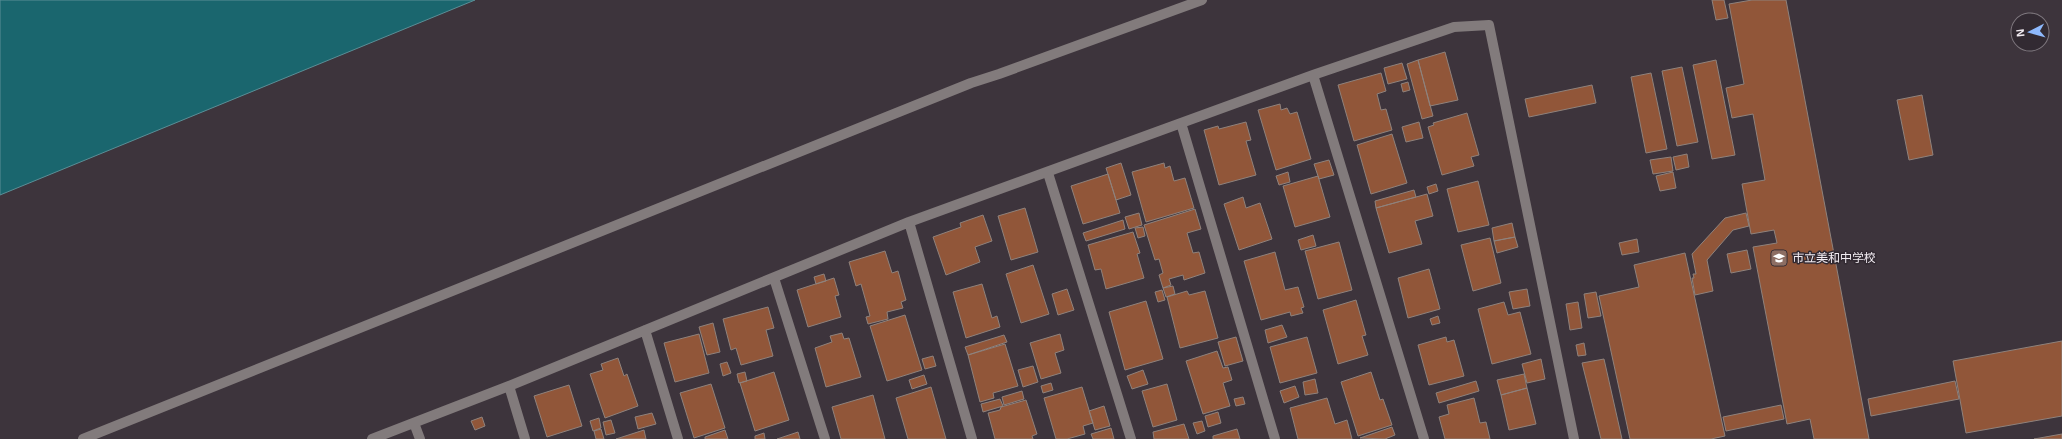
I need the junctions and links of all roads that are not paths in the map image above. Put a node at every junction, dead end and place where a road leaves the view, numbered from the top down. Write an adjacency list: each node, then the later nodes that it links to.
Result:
1 (1202, 0): 10 (street)
2 (1313, 75): 3 (street); 19 (street); 20 (street)
3 (1181, 123): 4 (street); 18 (street)
4 (1048, 173): 5 (street); 17 (street)
5 (909, 222): 6 (street); 16 (street)
6 (774, 278): 7 (street); 15 (street)
7 (645, 330): 8 (street); 14 (street)
8 (509, 386): 9 (street); 13 (street)
9 (414, 423): 11 (street); 12 (street)
10 (83, 439)
11 (372, 439)
12 (420, 439)
13 (526, 439)
14 (678, 439)
15 (825, 439)
16 (972, 439)
17 (1131, 439)
18 (1276, 439)
19 (1424, 439)
20 (1574, 439)

